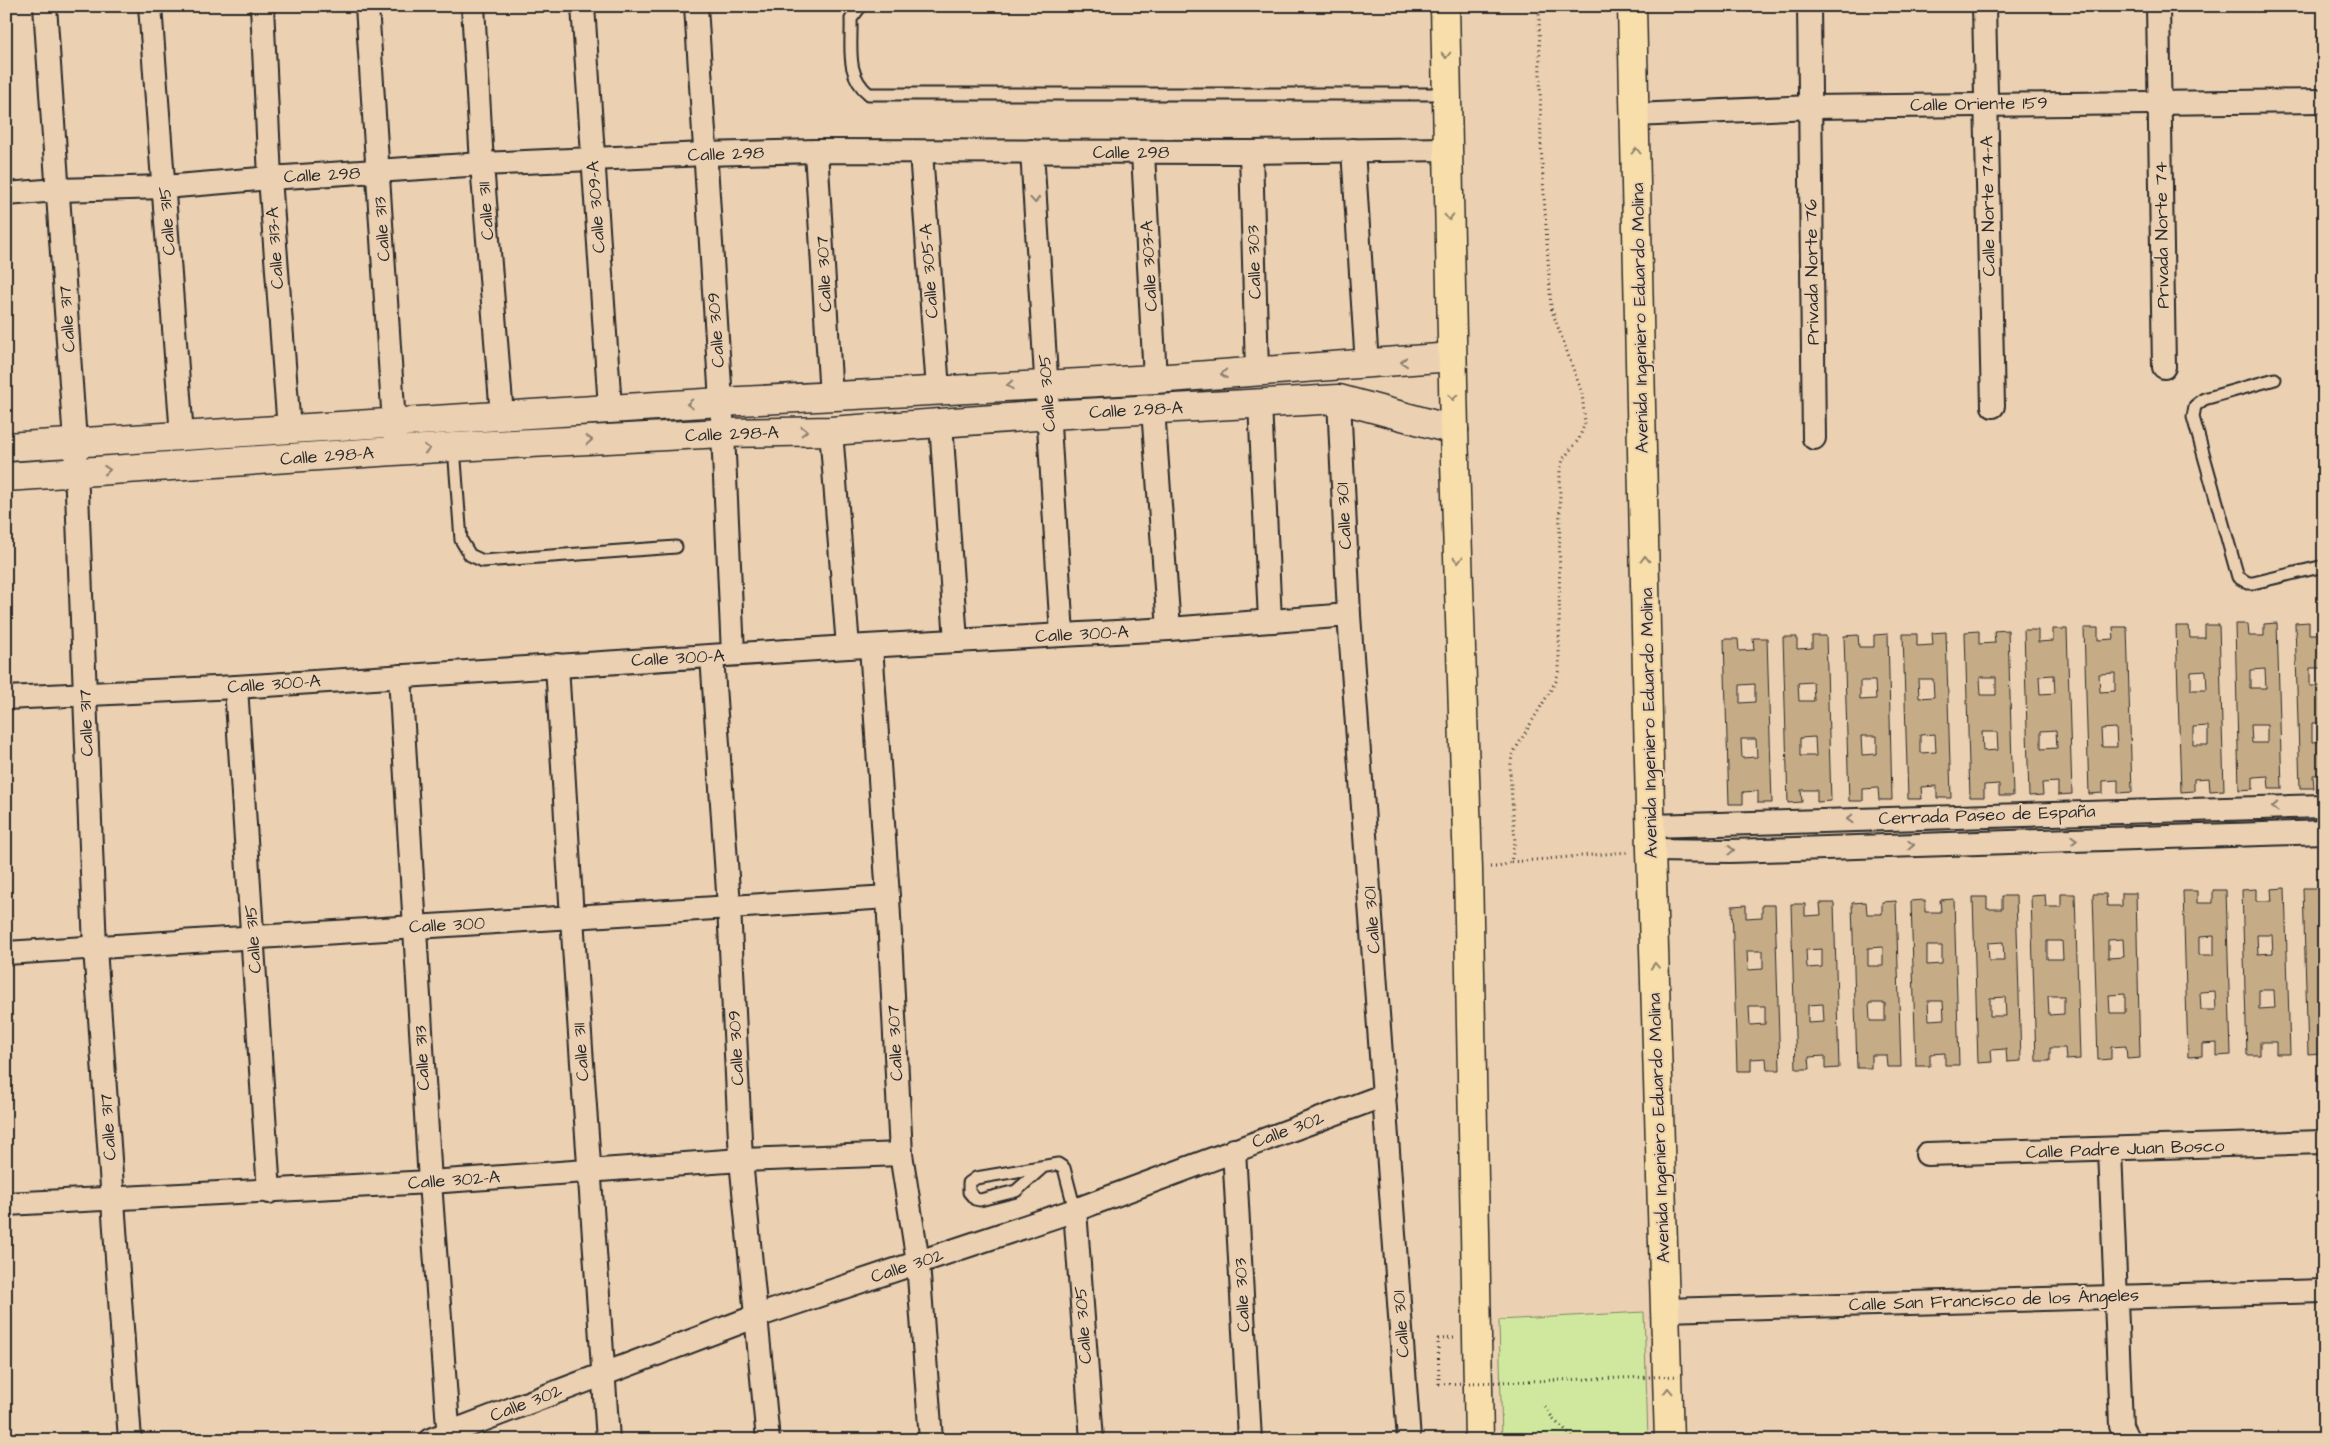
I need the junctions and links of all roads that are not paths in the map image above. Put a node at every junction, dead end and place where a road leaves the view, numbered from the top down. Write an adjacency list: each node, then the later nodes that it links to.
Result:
1 (45, 6): 33 (street, Calle 317)
2 (150, 6): 32 (street, Calle 315)
3 (262, 6): 31 (street, Calle 313-A)
4 (368, 6): 30 (street, Calle 313)
5 (473, 6): 29 (street, Calle 311)
6 (583, 6): 28 (street, Calle 309-A)
7 (696, 6): 27 (street, Calle 309)
8 (861, 6): 14 (lane)
9 (1445, 6): 14 (main road, one-way to 14)
10 (1632, 6): 19 (main road, Avenida Ingeniero Eduardo Molina)
11 (1809, 6): 18 (street, Privada Norte 76)
12 (1984, 6): 17 (street, Calle Norte 74-A)
13 (2158, 6): 16 (street, Privada Norte 74)
14 (1446, 94): 20 (main road)
15 (2324, 101): 16 (street, Calle Oriente 159)
16 (2159, 102): 17 (street, Calle Oriente 159); 37 (street, Privada Norte 74)
17 (1986, 104): 18 (street, Calle Oriente 159); 47 (street, Calle Norte 74-A)
18 (1810, 107): 19 (street, Calle Oriente 159); 59 (street, Privada Norte 76)
19 (1635, 116): 84 (main road, Avenida Ingeniero Eduardo Molina, one-way to 19)
20 (1447, 149): 21 (street, Calle 298); 35 (main road, one-way to 35)
21 (1353, 150): 25 (street, Calle 298); 36 (street)
22 (816, 151): 24 (street, Calle 298); 27 (street, Calle 298); 43 (street, Calle 307)
23 (1032, 151): 24 (street, Calle 298); 26 (street, Calle 298); 41 (street, Calle 305, one-way to 41)
24 (921, 152): 42 (street, Calle 305-A)
25 (1251, 152): 26 (street, Calle 298); 38 (street, Calle 303)
26 (1142, 153): 39 (street, Calle 303-A)
27 (705, 154): 28 (street, Calle 298); 45 (street, Calle 309)
28 (592, 158): 29 (street, Calle 298); 48 (street, Calle 309-A)
29 (482, 164): 30 (street, Calle 298); 51 (street, Calle 311)
30 (378, 172): 31 (street, Calle 298); 52 (street, Calle 313)
31 (270, 178): 32 (street, Calle 298); 54 (street, Calle 313-A)
32 (164, 187): 33 (street, Calle 298); 58 (street, Calle 315)
33 (58, 190): 34 (street, Calle 298); 60 (street, Calle 317)
34 (6, 194)
35 (1452, 357): 36 (street, Calle 298-A, one-way to 36); 55 (main road, one-way to 55)
36 (1367, 365): 38 (street, Calle 298-A)
37 (2164, 367)
38 (1257, 371): 39 (street, Calle 298-A, one-way to 39)
39 (1155, 379): 41 (street, Calle 298-A)
40 (2274, 379): 67 (lane)
41 (1047, 383): 42 (street, Calle 298-A, one-way to 42); 50 (street, Calle 305)
42 (938, 390): 43 (street, Calle 298-A)
43 (831, 397): 45 (street, Calle 298-A)
44 (1339, 400): 46 (street, Calle 298-A); 55 (street, Calle 298-A); 68 (street, Calle 301)
45 (721, 402): 48 (street, Calle 298-A, one-way to 48); 57 (street, Calle 309)
46 (1260, 403): 49 (street, Calle 298-A); 69 (street)
47 (1993, 406)
48 (610, 408): 51 (street, Calle 298-A)
49 (1153, 409): 50 (street, Calle 298-A); 70 (street)
50 (1049, 415): 53 (street, Calle 298-A); 71 (street, Calle 305)
51 (502, 416): 52 (street, Calle 298-A)
52 (395, 423): 54 (street, Calle 298-A); 63 (street, Calle 313)
53 (941, 423): 56 (street, Calle 298-A); 72 (street)
54 (289, 430): 58 (street, Calle 298-A)
55 (1454, 430): 120 (main road, one-way to 120)
56 (831, 431): 57 (street, Calle 298-A, one-way to 56); 73 (street)
57 (723, 433): 62 (street, Calle 298-A, one-way to 57); 75 (street, Calle 309)
58 (182, 436): 60 (street, Calle 298-A)
59 (1814, 438)
60 (75, 442): 61 (street, Calle 298-A); 64 (street, Calle 317)
61 (6, 447)
62 (454, 447): 63 (street, Calle 298-A, one-way to 62); 66 (lane)
63 (395, 451): 64 (street, Calle 298-A, one-way to 63)
64 (76, 472): 65 (street, Calle 298-A); 79 (street, Calle 317)
65 (6, 477)
66 (676, 547)
67 (2324, 566)
68 (1349, 615): 69 (street, Calle 300-A); 92 (street, Calle 301)
69 (1270, 621): 70 (street, Calle 300-A)
70 (1169, 629): 71 (street, Calle 300-A)
71 (1062, 635): 72 (street, Calle 300-A)
72 (956, 641): 74 (street, Calle 300-A)
73 (848, 646): 74 (street, Calle 300-A); 75 (street, Calle 300-A)
74 (871, 646): 85 (street, Calle 307)
75 (723, 655): 76 (street, Calle 300-A); 86 (street, Calle 309)
76 (557, 665): 77 (street, Calle 300-A); 87 (street, Calle 311)
77 (400, 676): 78 (street, Calle 300-A); 88 (street, Calle 313)
78 (236, 687): 79 (street, Calle 300-A); 89 (street, Calle 315)
79 (85, 693): 80 (street, Calle 300-A); 90 (street, Calle 317)
80 (6, 698)
81 (2324, 806): 82 (street, Cerrada Paseo de España, one-way to 82)
82 (2151, 824): 83 (street, Cerrada Paseo de España); 84 (street, Cerrada Paseo de España)
83 (2324, 832)
84 (1651, 838): 109 (main road, Avenida Ingeniero Eduardo Molina, one-way to 84)
85 (888, 897): 86 (street, Calle 300); 96 (street, Calle 307)
86 (729, 906): 87 (street, Calle 300); 98 (street, Calle 309)
87 (572, 918): 88 (street, Calle 300); 100 (street, Calle 311)
88 (414, 926): 89 (street, Calle 300); 101 (street, Calle 313)
89 (253, 938): 90 (street, Calle 300); 102 (street, Calle 315)
90 (95, 948): 91 (street, Calle 300); 103 (street, Calle 317)
91 (6, 953)
92 (1385, 1095): 94 (street, Calle 302); 119 (street, Calle 301)
93 (2324, 1142): 95 (street, Calle Padre Juan Bosco)
94 (1234, 1150): 105 (street, Calle 302); 118 (street, Calle 303)
95 (2110, 1150): 97 (street, Calle Padre Juan Bosco); 108 (street)
96 (901, 1154): 98 (street, Calle 302-A); 106 (street, Calle 307)
97 (1927, 1154)
98 (741, 1160): 100 (street, Calle 302-A); 110 (street, Calle 309)
99 (1043, 1167): 99 (lane); 105 (lane)
100 (589, 1170): 101 (street, Calle 302-A); 111 (street, Calle 311)
101 (430, 1182): 102 (street, Calle 302-A); 112 (street, Calle 313)
102 (269, 1192): 103 (street, Calle 302-A)
103 (113, 1197): 104 (street, Calle 302-A); 113 (street, Calle 317)
104 (6, 1204)
105 (1075, 1210): 106 (street, Calle 302); 117 (street, Calle 305)
106 (918, 1262): 110 (street, Calle 302); 116 (street, Calle 307)
107 (2324, 1291): 108 (street, Calle San Francisco de los Ángeles)
108 (2115, 1296): 109 (street, Calle San Francisco de los Ángeles); 122 (street)
109 (1665, 1310): 121 (main road, Avenida Ingeniero Eduardo Molina, one-way to 109)
110 (757, 1316): 111 (street, Calle 302); 115 (street, Calle 309)
111 (603, 1374): 112 (street, Calle 302); 114 (street, Calle 311)
112 (443, 1437)
113 (130, 1440)
114 (608, 1440)
115 (768, 1440)
116 (931, 1440)
117 (1092, 1440)
118 (1250, 1440)
119 (1409, 1440)
120 (1479, 1440)
121 (1669, 1440)
122 (2128, 1440)

